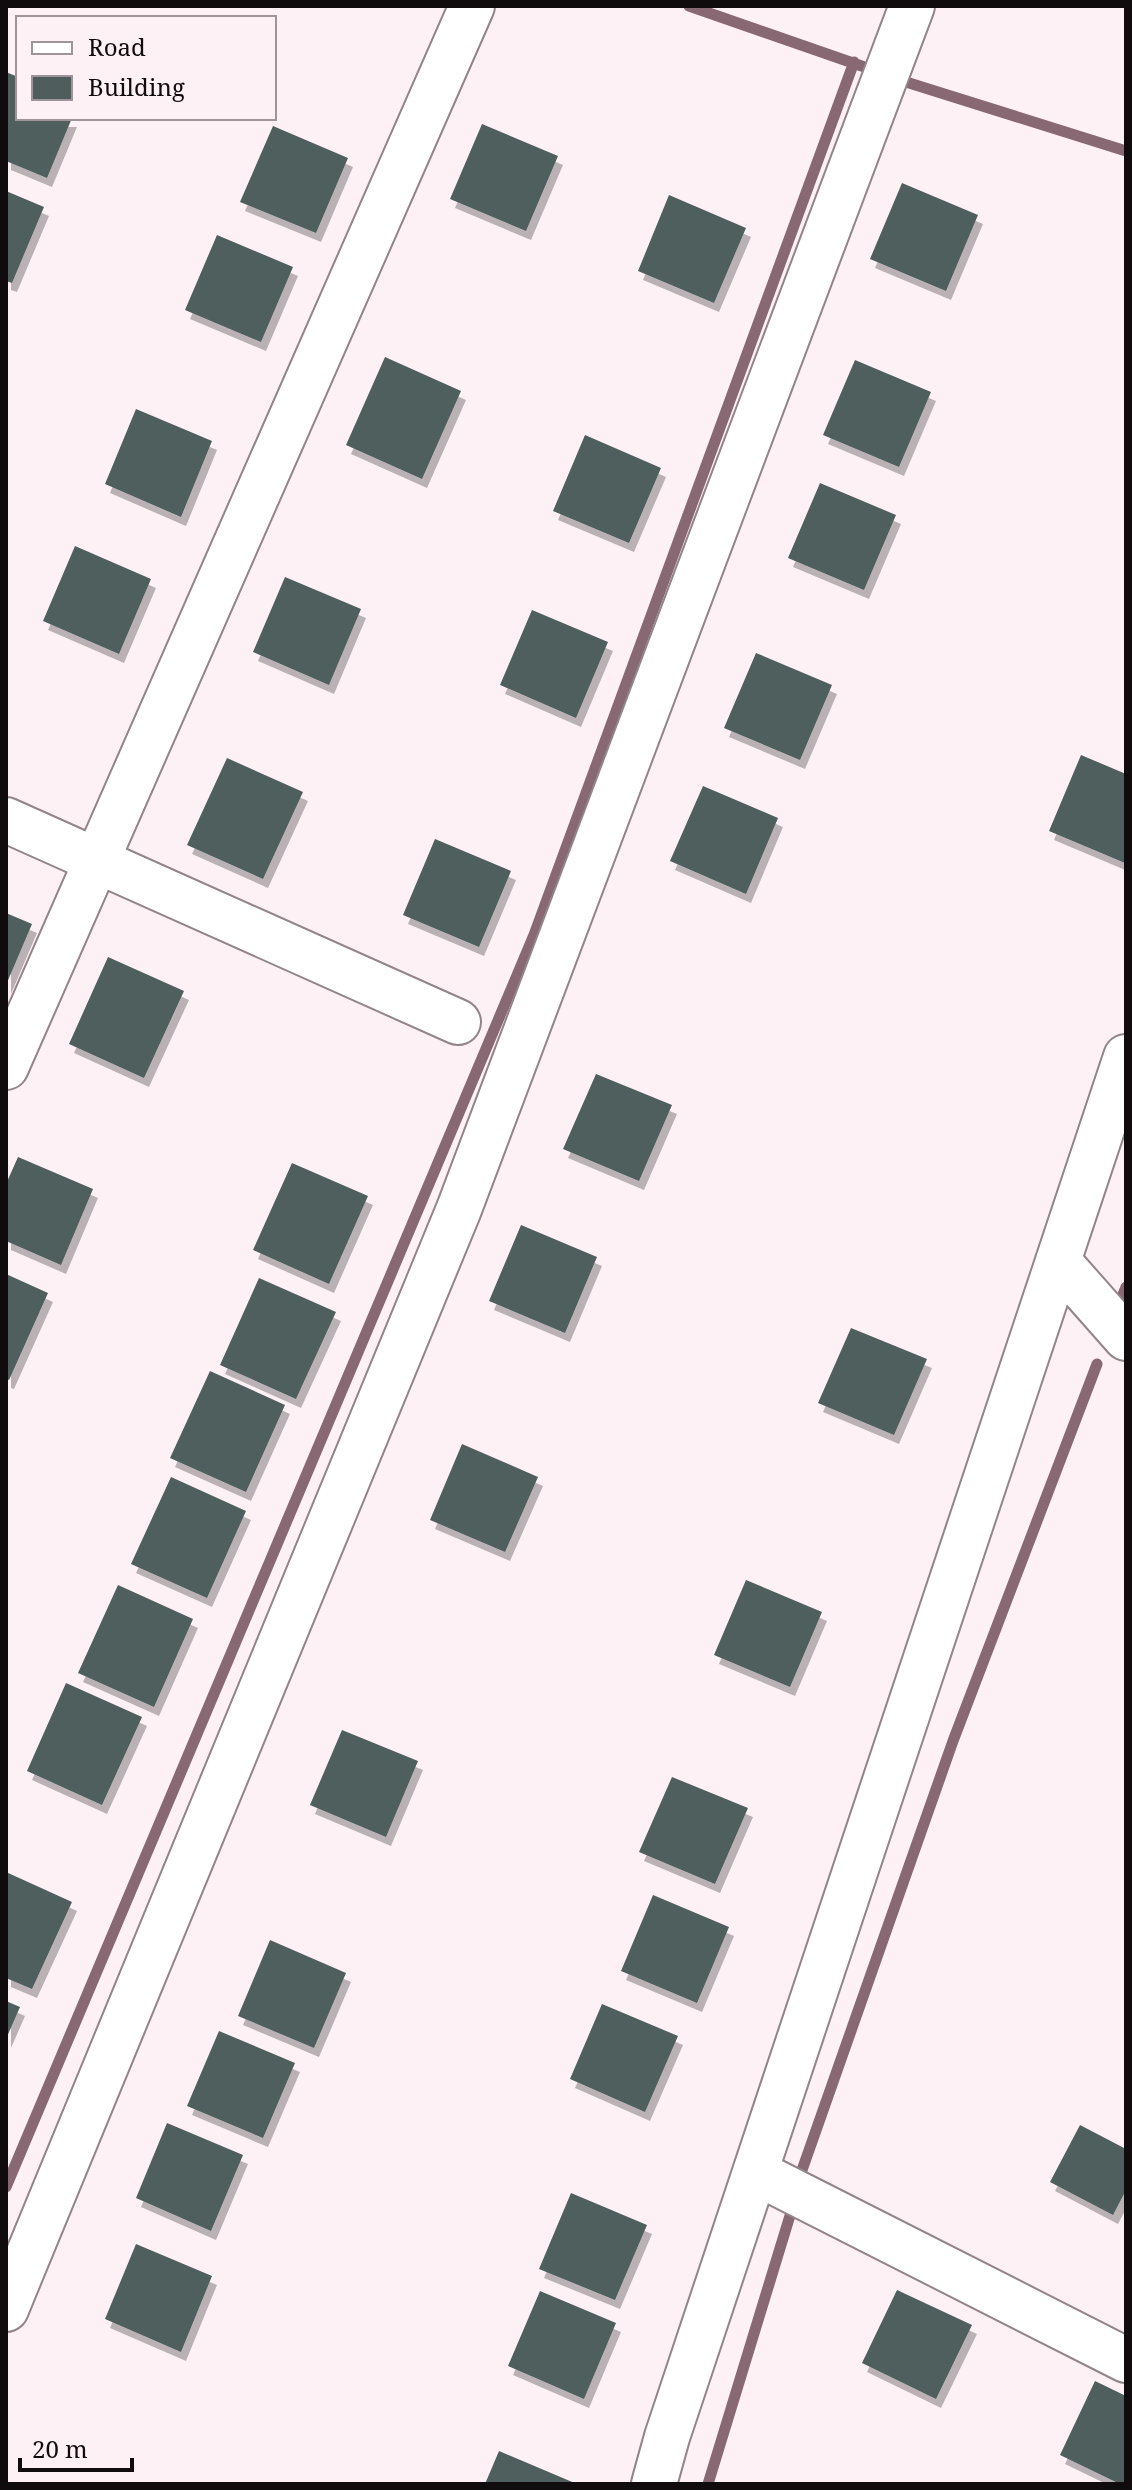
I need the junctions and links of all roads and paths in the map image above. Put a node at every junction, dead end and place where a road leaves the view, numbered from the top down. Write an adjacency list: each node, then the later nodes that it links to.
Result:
1 (472, 6): 4 (street)
2 (912, 6): 11 (street)
3 (6, 820): 4 (street)
4 (96, 859): 5 (street); 7 (street)
5 (458, 1022)
6 (1126, 1057): 8 (street)
7 (6, 1067)
8 (1058, 1261): 9 (street); 10 (street)
9 (1126, 1338)
10 (755, 2172): 12 (street); 13 (street)
11 (6, 2309)
12 (1126, 2360)
13 (654, 2484)

